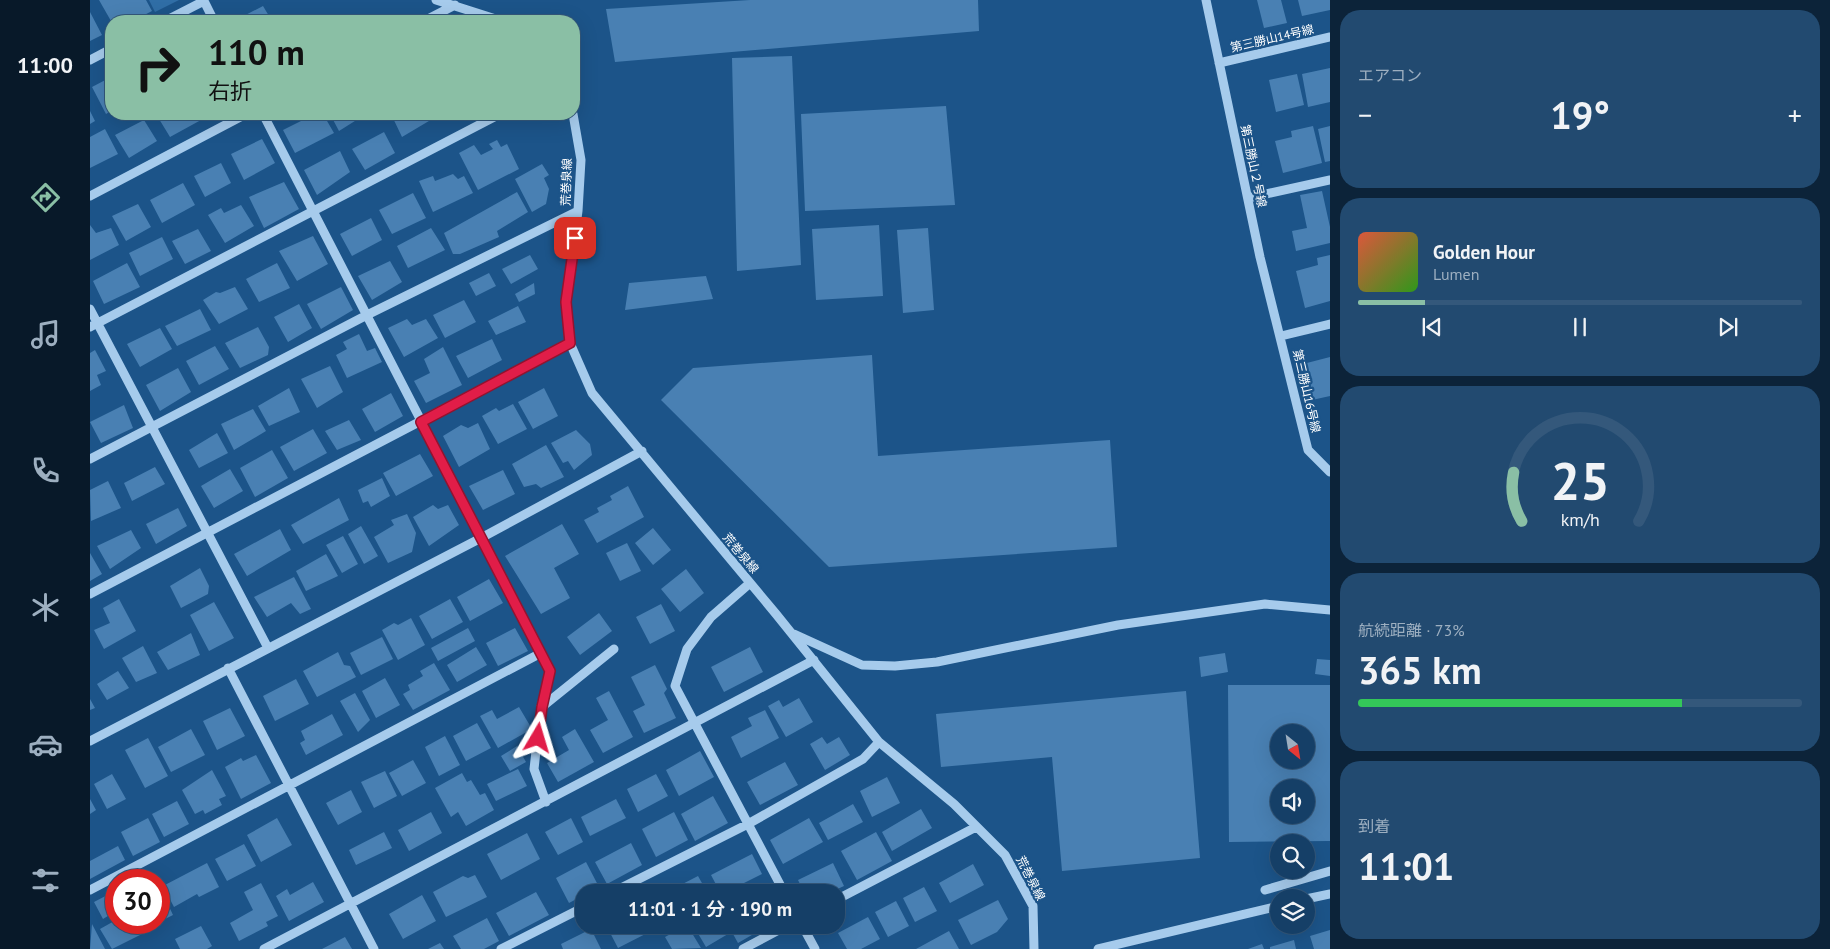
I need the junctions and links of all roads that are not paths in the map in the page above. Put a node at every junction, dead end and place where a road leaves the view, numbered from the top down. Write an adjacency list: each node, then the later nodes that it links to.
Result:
1 (436, 0): 3 (street)
2 (1206, 0): 11 (street, 第三勝山２号線)
3 (455, 5): 6 (street); 7 (street)
4 (177, 15): 5 (street)
5 (211, 15)
6 (436, 15)
7 (484, 15)
8 (1330, 37): 11 (street, 第三勝山14号線)
9 (105, 52): 10 (street)
10 (90, 60)
11 (1219, 63): 18 (street, 第三勝山２号線)
12 (235, 120): 17 (street)
13 (266, 120): 19 (street)
14 (488, 120): 19 (street)
15 (573, 120): 20 (street, 荒巻泉線)
16 (1330, 180): 18 (street)
17 (90, 196)
18 (1248, 198): 25 (street, 第三勝山２号線)
19 (314, 211): 22 (street); 24 (street)
20 (578, 211): 22 (street); 26 (street, 荒巻泉線)
21 (90, 310): 24 (street)
22 (367, 315): 27 (street); 28 (street)
23 (1330, 324): 25 (street)
24 (94, 325): 28 (street)
25 (1281, 336): 31 (street, 第三勝山16号線)
26 (570, 343): 27 (street); 29 (street, 荒巻泉線)
27 (421, 422): 32 (street); 33 (street)
28 (151, 426): 30 (street); 32 (street)
29 (642, 451): 33 (street); 34 (street, 荒巻泉線)
30 (90, 459)
31 (1330, 472)
32 (207, 533): 35 (street); 38 (street)
33 (481, 538): 38 (street); 40 (street)
34 (750, 583): 37 (street, 荒巻泉線); 44 (street)
35 (90, 594)
36 (1330, 610): 37 (street)
37 (791, 633): 41 (street, 荒巻泉線)
38 (268, 648): 42 (street)
39 (614, 649): 43 (street)
40 (541, 653): 43 (street); 47 (street)
41 (814, 660): 44 (street); 46 (street, 荒巻泉線)
42 (228, 668): 45 (street); 47 (street)
43 (542, 707): 48 (street)
44 (694, 724): 48 (street); 49 (street)
45 (90, 741)
46 (879, 742): 49 (street); 50 (street, 荒巻泉線)
47 (289, 786): 54 (street); 59 (street)
48 (546, 802): 59 (street)
49 (748, 824): 52 (street); 53 (street)
50 (976, 826): 57 (street); 69 (street, 荒巻泉線)
51 (1330, 871): 55 (street)
52 (629, 884)
53 (780, 884)
54 (90, 890)
55 (1265, 890)
56 (1330, 894): 58 (street)
57 (845, 895)
58 (1315, 897)
59 (350, 904): 64 (street); 65 (street)
60 (1270, 908): 70 (street)
61 (575, 912): 66 (street)
62 (771, 934): 67 (street)
63 (807, 934): 68 (street)
64 (264, 949)
65 (374, 949)
66 (501, 949)
67 (743, 949)
68 (815, 949)
69 (1034, 949)
70 (1098, 949)

